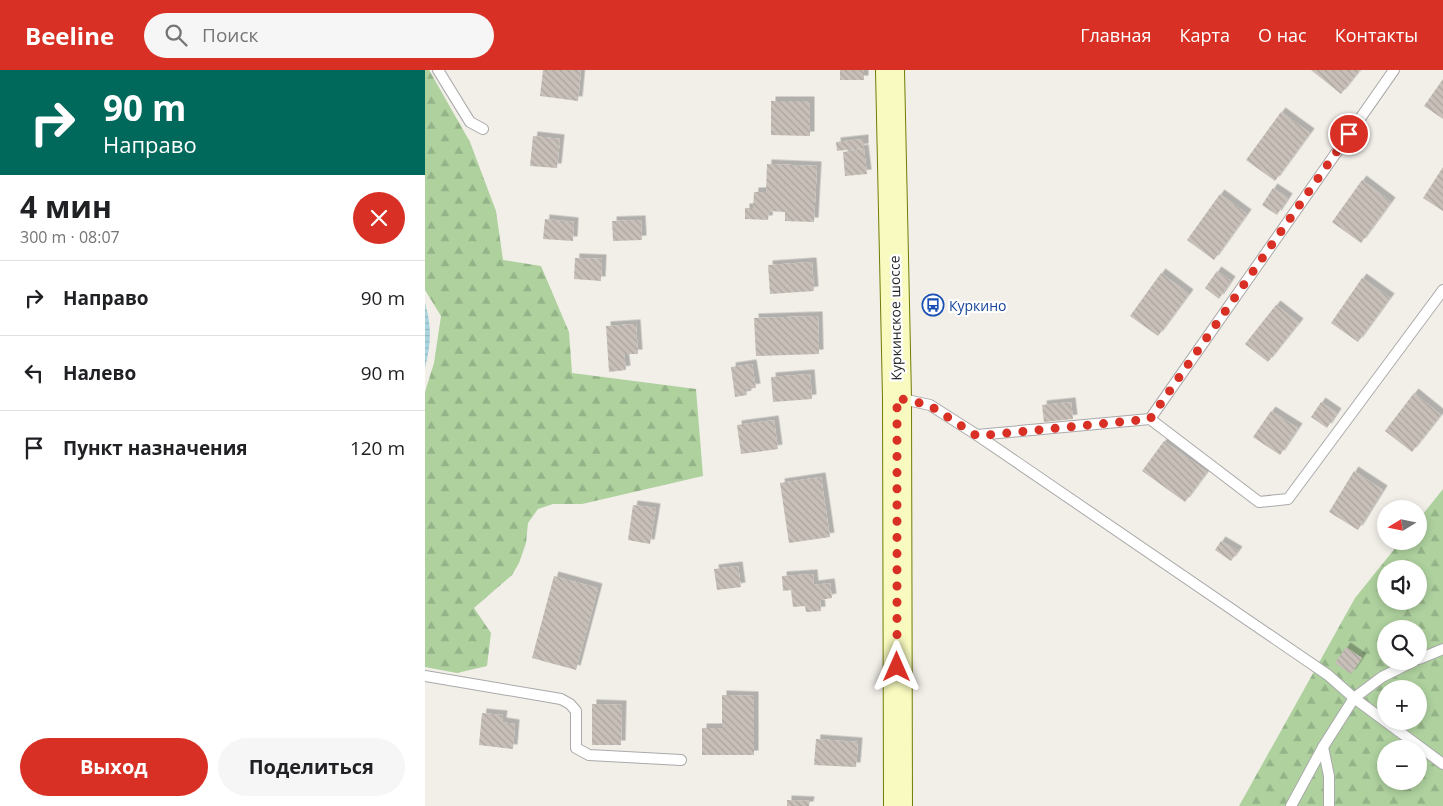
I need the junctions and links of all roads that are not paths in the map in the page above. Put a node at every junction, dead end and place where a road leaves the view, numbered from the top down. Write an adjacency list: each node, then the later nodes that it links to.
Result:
1 (438, 70): 4 (lane)
2 (890, 70): 6 (main road, Куркинское шоссе)
3 (1394, 70): 7 (lane)
4 (483, 129)
5 (1443, 290): 7 (lane)
6 (897, 398): 8 (lane); 17 (main road, Куркинское шоссе)
7 (1150, 419): 8 (lane)
8 (977, 436): 13 (lane)
9 (1443, 649): 10 (lane)
10 (1427, 654)
11 (1396, 670): 13 (lane)
12 (425, 676): 15 (lane)
13 (1354, 698): 14 (lane); 16 (lane)
14 (1323, 747): 18 (lane); 19 (lane)
15 (681, 760)
16 (1443, 764)
17 (898, 806)
18 (1291, 806)
19 (1329, 806)

